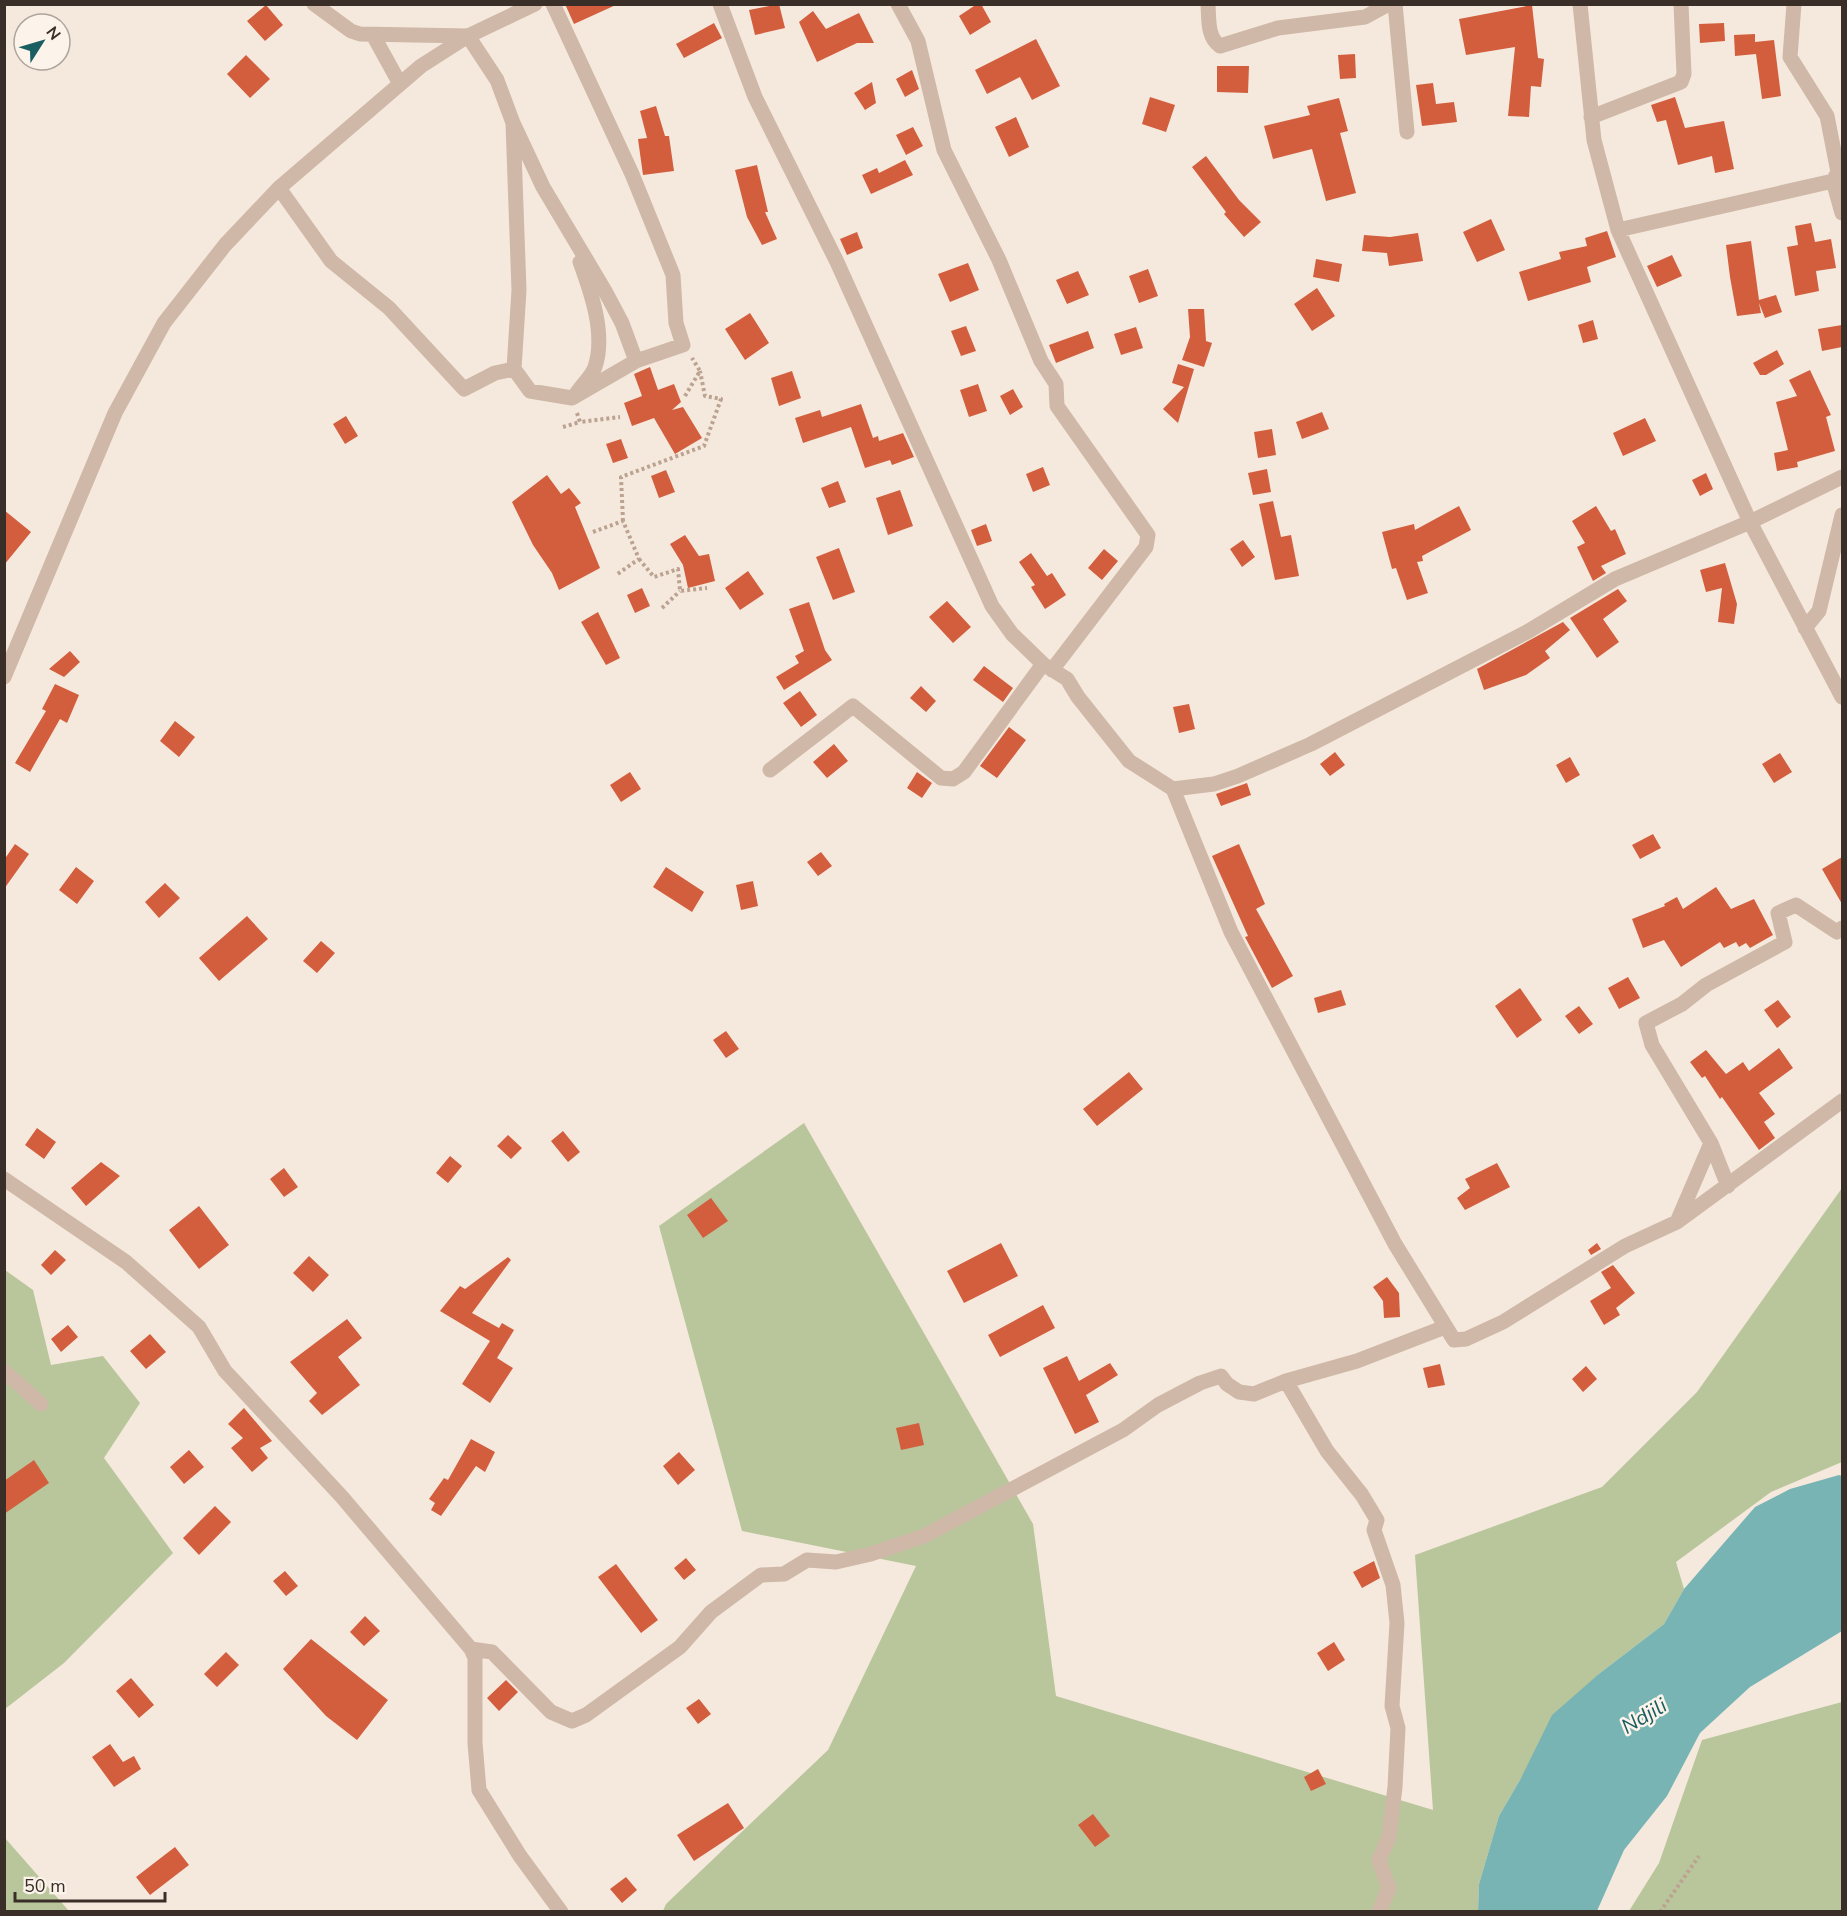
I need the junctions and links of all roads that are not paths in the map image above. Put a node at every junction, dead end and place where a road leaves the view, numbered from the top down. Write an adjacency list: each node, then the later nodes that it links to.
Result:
1 (535, 4): 13 (street)
2 (553, 4): 23 (street)
3 (720, 4): 30 (street)
4 (898, 4): 30 (street)
5 (1208, 4): 6 (street)
6 (1389, 4)
7 (1395, 4): 17 (street)
8 (1580, 4): 15 (street)
9 (1681, 4): 15 (street)
10 (1794, 4): 18 (street)
11 (320, 6): 12 (street)
12 (373, 35): 13 (street); 14 (street)
13 (468, 36): 14 (street); 16 (street)
14 (400, 84): 19 (street)
15 (1591, 117): 22 (street)
16 (513, 123): 21 (street); 24 (street)
17 (1407, 132)
18 (1838, 174): 20 (street); 22 (street)
19 (279, 188): 24 (street); 31 (street)
20 (1842, 213)
21 (568, 230): 23 (street); 25 (street)
22 (1618, 230): 28 (street)
23 (636, 361): 25 (street)
24 (514, 369): 25 (street)
25 (572, 398)
26 (1842, 477): 28 (street)
27 (1842, 514): 29 (street)
28 (1750, 522): 29 (street); 34 (street)
29 (1805, 628): 32 (street)
30 (1047, 667): 33 (street); 34 (street)
31 (4, 677)
32 (1842, 697)
33 (770, 770)
34 (1173, 789): 41 (street)
35 (1842, 928): 37 (street)
36 (1842, 1101): 39 (street)
37 (1711, 1143): 39 (street); 40 (street)
38 (4, 1179): 45 (street)
39 (1728, 1186): 40 (street)
40 (1677, 1222): 41 (street)
41 (1445, 1327): 43 (street)
42 (4, 1371): 44 (street)
43 (1286, 1381): 45 (street); 47 (street)
44 (41, 1404)
45 (471, 1649): 46 (street)
46 (561, 1911)
47 (1379, 1911)

